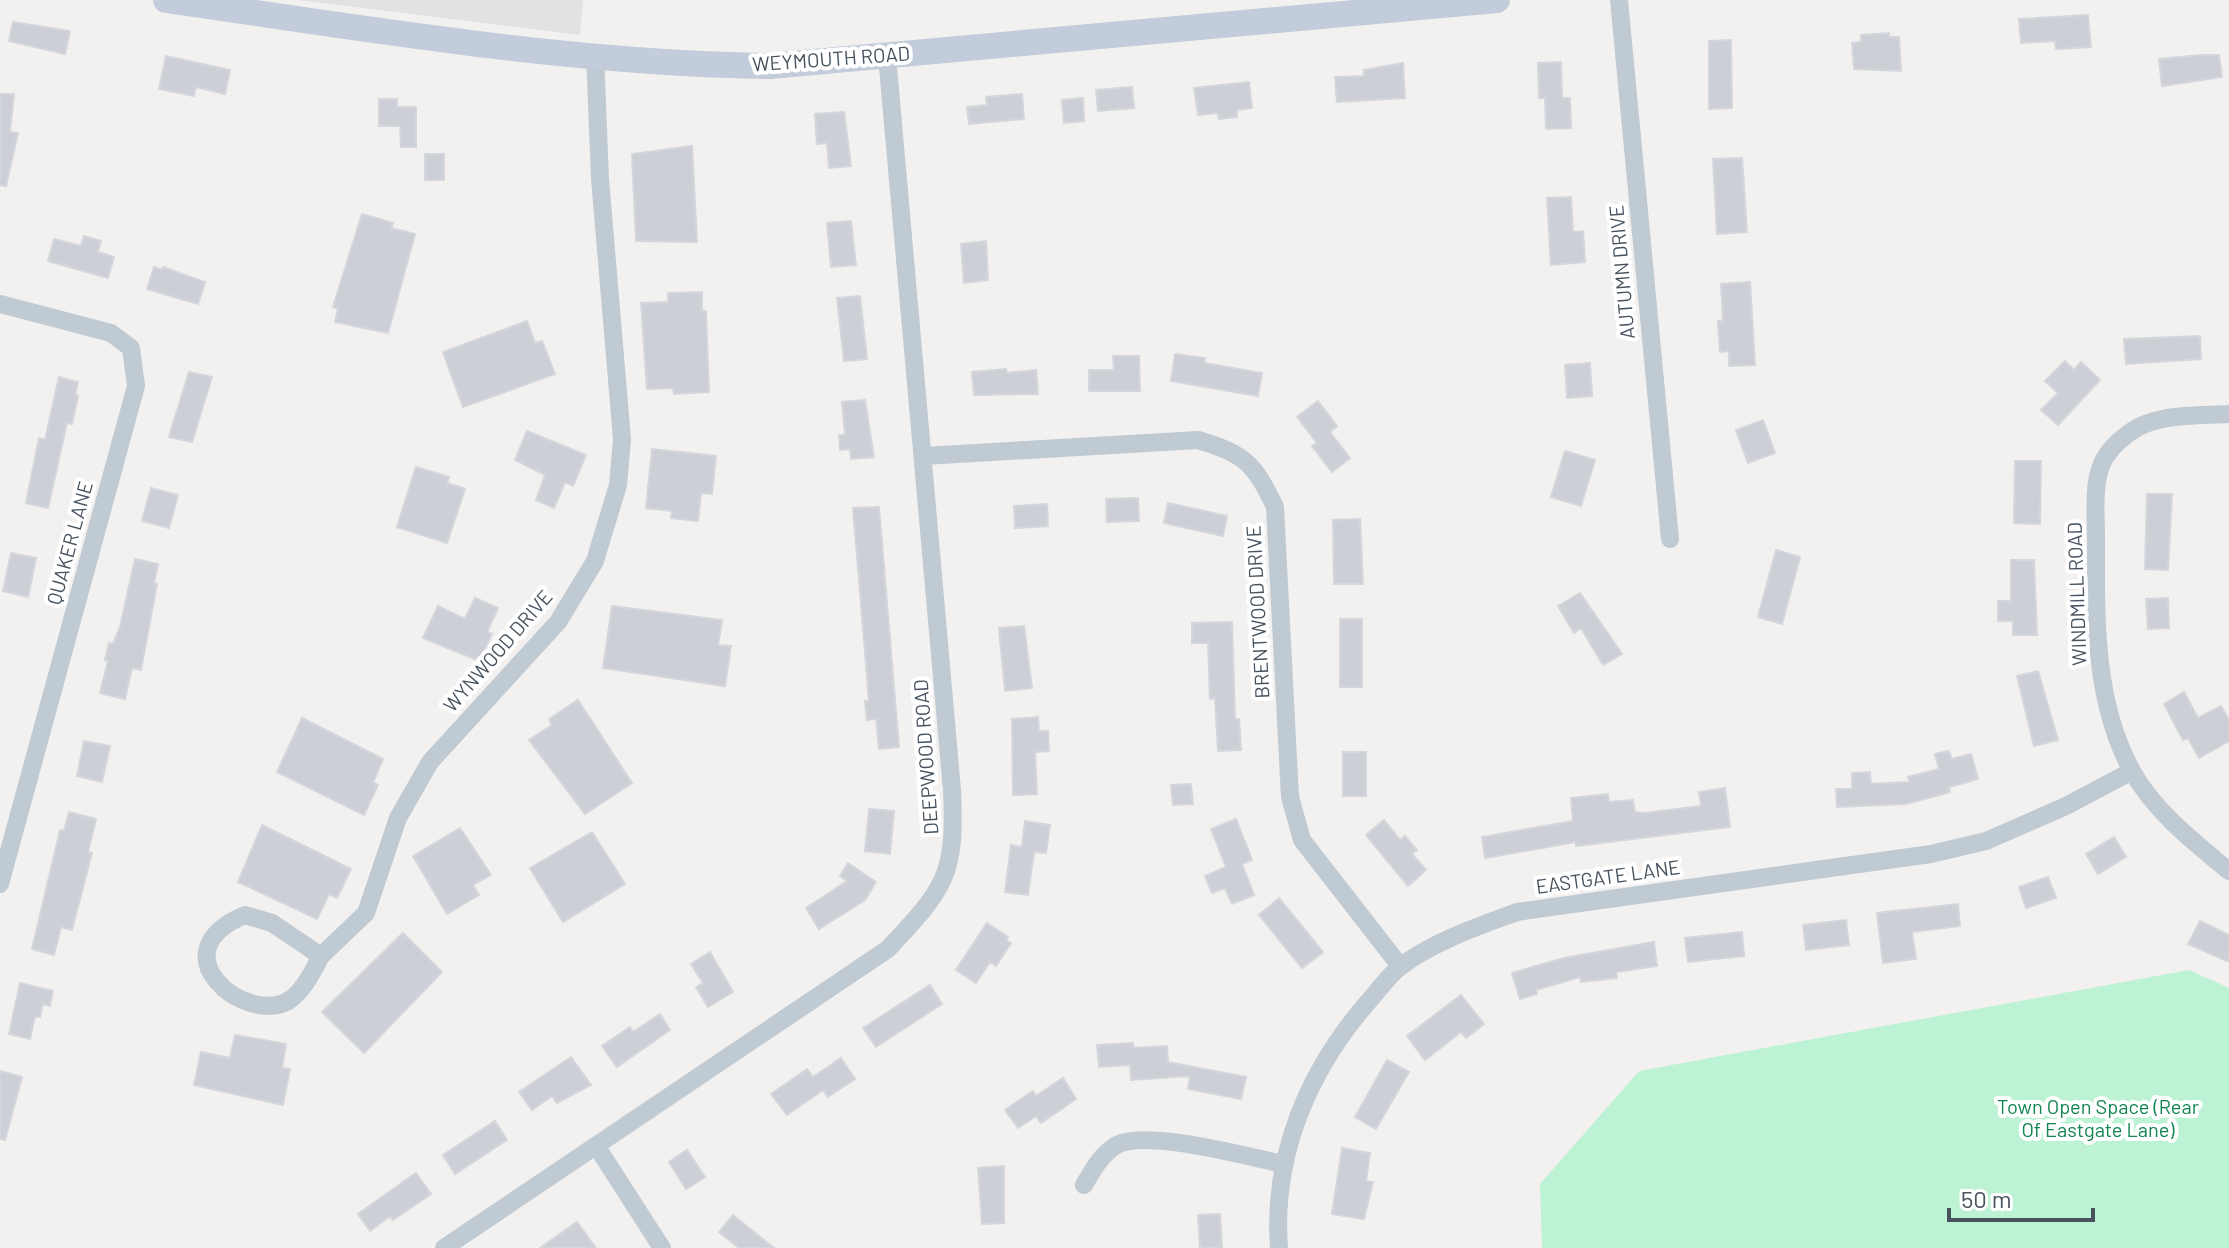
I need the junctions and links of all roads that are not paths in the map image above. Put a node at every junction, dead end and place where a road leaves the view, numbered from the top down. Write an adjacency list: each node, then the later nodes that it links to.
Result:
1 (166, 0): 4 (street, WEYMOUTH ROAD)
2 (1497, 0): 5 (street, WEYMOUTH ROAD)
3 (1619, 0): 9 (street, AUTUMN DRIVE)
4 (595, 54): 5 (street, WEYMOUTH ROAD); 13 (street, WYNWOOD DRIVE)
5 (887, 56): 8 (street, DEEPWOOD ROAD)
6 (0, 304): 12 (street, QUAKER LANE)
7 (2229, 414): 10 (street, WINDMILL ROAD)
8 (924, 456): 14 (street, BRENTWOOD DRIVE); 15 (street, DEEPWOOD ROAD)
9 (1670, 539)
10 (2132, 771): 11 (street, WINDMILL ROAD); 14 (street, EASTGATE LANE)
11 (2229, 871)
12 (0, 884)
13 (321, 956): 13 (street, WYNWOOD DRIVE)
14 (1400, 966): 16 (street, EASTGATE LANE)
15 (597, 1147): 18 (street, DEEPWOOD ROAD); 19 (street)
16 (1283, 1164): 17 (street); 20 (street, EASTGATE LANE)
17 (1084, 1185)
18 (444, 1248)
19 (662, 1248)
20 (1279, 1248)

